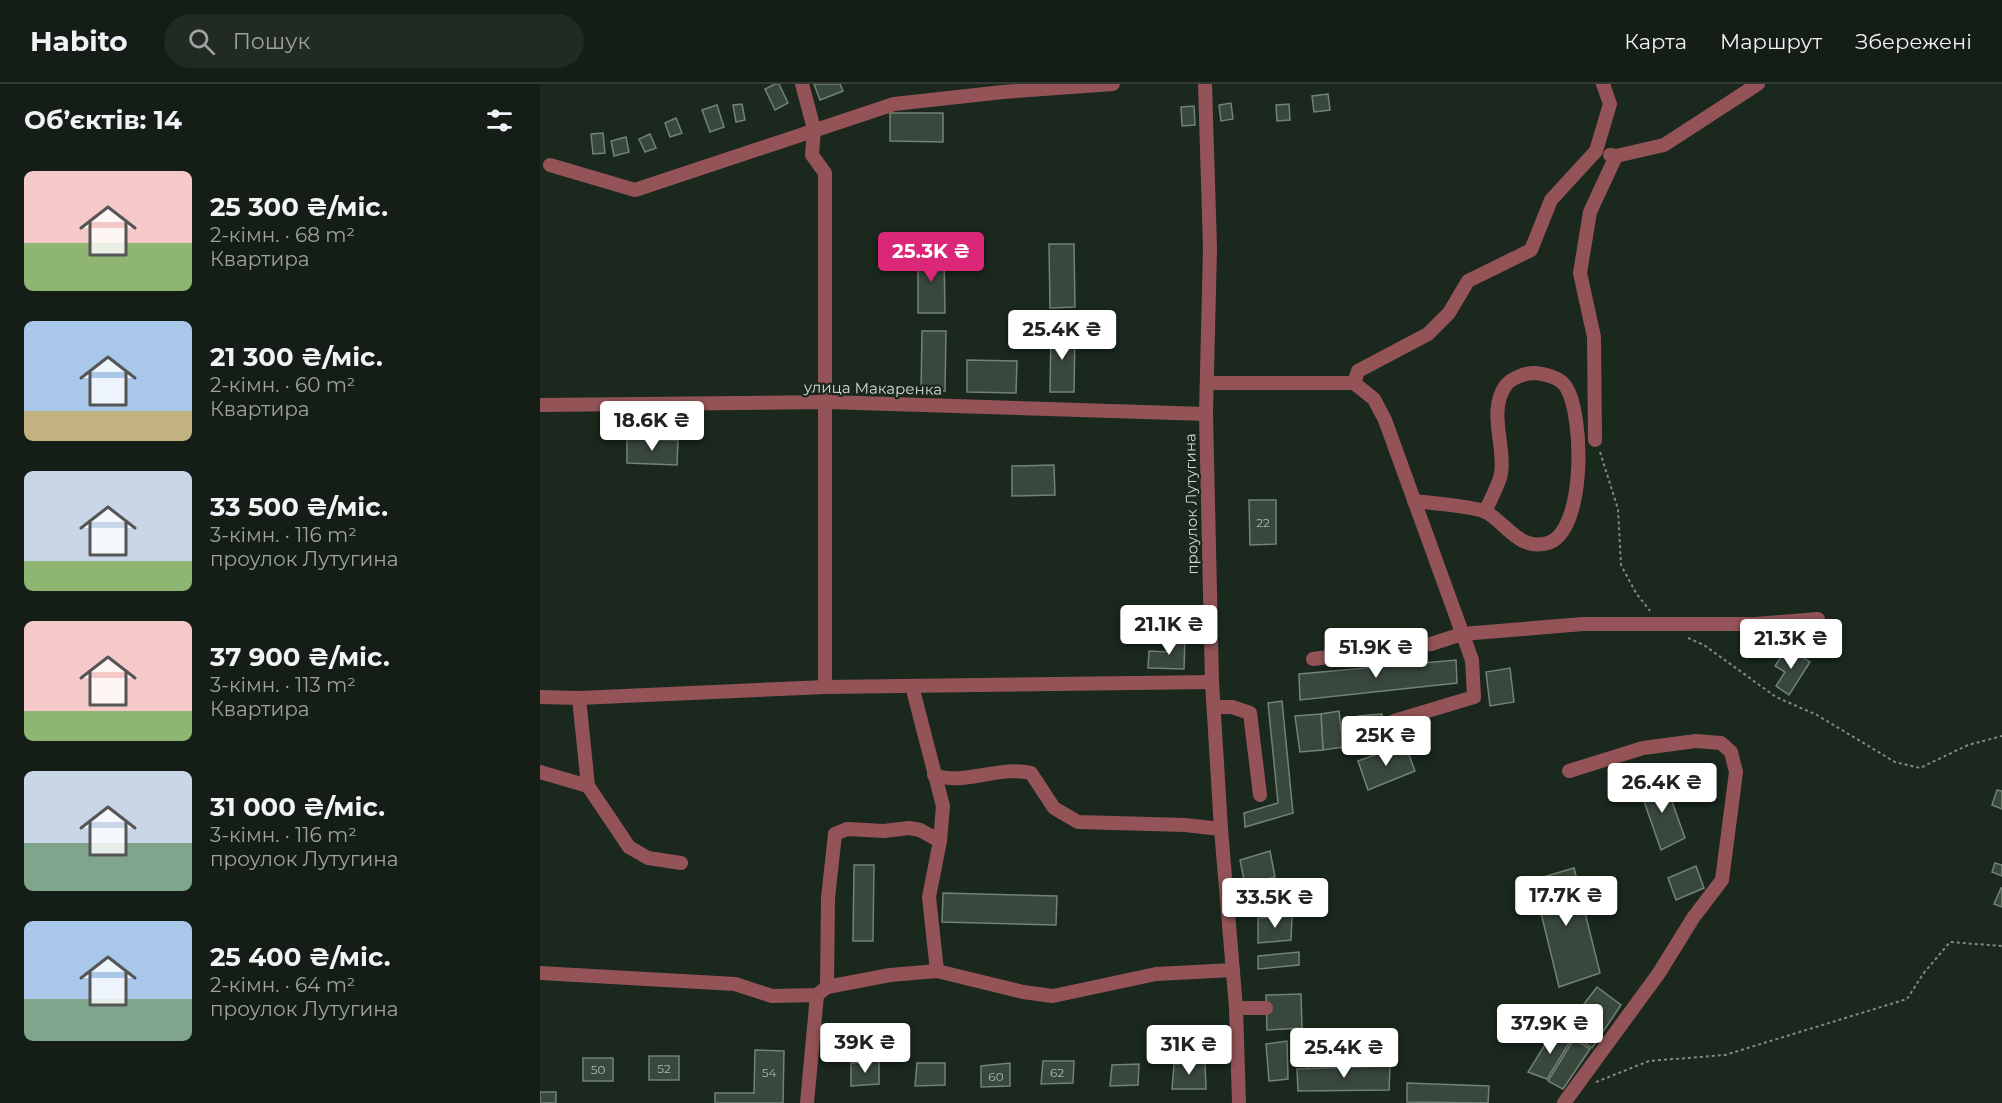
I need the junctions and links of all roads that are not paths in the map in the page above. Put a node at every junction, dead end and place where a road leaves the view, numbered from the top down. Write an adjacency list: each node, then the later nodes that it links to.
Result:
1 (802, 84): 6 (street)
2 (1113, 84): 6 (street)
3 (1204, 84): 10 (street, проулок Лутугина)
4 (1603, 84): 7 (street)
5 (1758, 84): 8 (street)
6 (814, 129): 9 (street); 12 (street)
7 (1596, 151): 8 (street); 11 (street)
8 (1617, 156): 15 (street)
9 (550, 165)
10 (1208, 383): 11 (street); 14 (street, проулок Лутугина)
11 (1354, 383): 16 (street)
12 (826, 402): 13 (street, улица Макаренка); 14 (street, улица Макаренка); 23 (street)
13 (540, 405)
14 (1206, 414): 21 (street, проулок Лутугина)
15 (1595, 440)
16 (1414, 501): 17 (street); 19 (street)
17 (1485, 512): 17 (street)
18 (1818, 619): 19 (street)
19 (1462, 634): 20 (street); 27 (street)
20 (1313, 659)
21 (1212, 682): 22 (street); 26 (street, проулок Лутугина)
22 (912, 686): 23 (street); 30 (street)
23 (825, 687): 25 (street)
24 (540, 697): 25 (street)
25 (579, 698): 31 (street)
26 (1214, 707): 32 (street); 33 (street, проулок Лутугина)
27 (1394, 721)
28 (540, 771): 31 (street)
29 (1569, 771): 42 (street)
30 (934, 775): 33 (street); 34 (street)
31 (588, 786): 35 (street)
32 (1260, 795)
33 (1221, 829): 36 (street, проулок Лутугина)
34 (940, 841): 37 (street); 39 (street)
35 (681, 862)
36 (1233, 970): 37 (street); 40 (street, проулок Лутугина)
37 (937, 971): 39 (street)
38 (540, 973): 39 (street)
39 (822, 991): 43 (street)
40 (1236, 1008): 41 (street); 44 (street, проулок Лутугина)
41 (1266, 1008)
42 (1567, 1097)
43 (807, 1103)
44 (1239, 1103)

